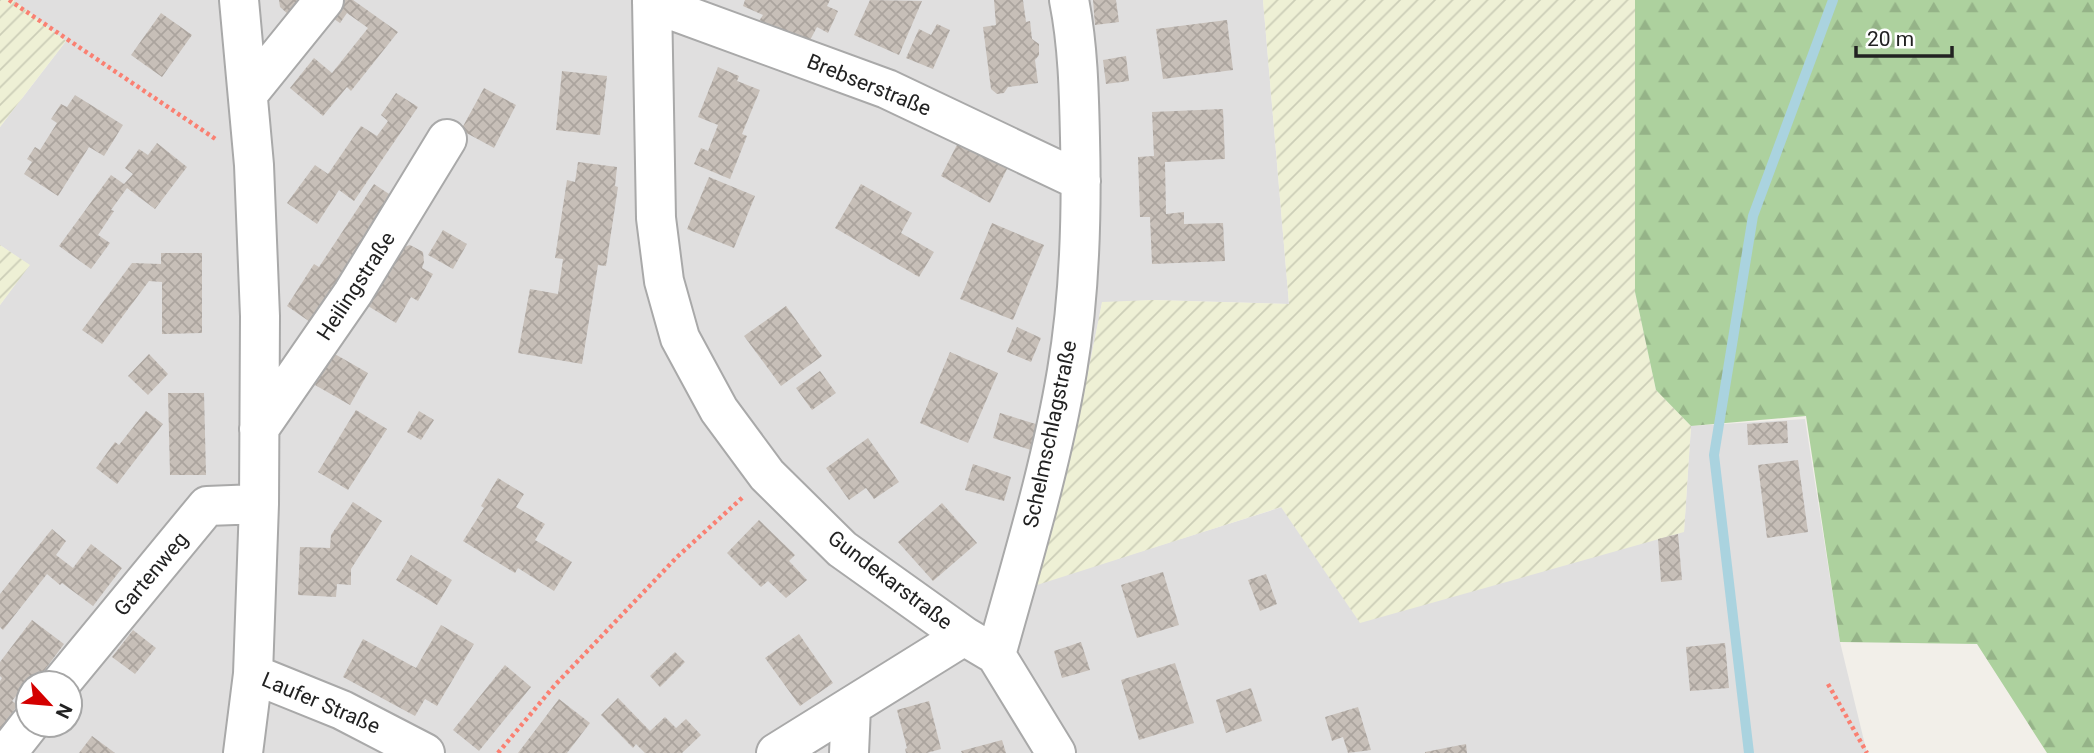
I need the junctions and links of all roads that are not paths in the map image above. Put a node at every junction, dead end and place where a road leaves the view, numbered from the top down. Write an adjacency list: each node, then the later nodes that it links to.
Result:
1 (239, 0): 5 (street)
2 (324, 0): 5 (street)
3 (1069, 0): 7 (street, Schelmschlagstraße)
4 (652, 1): 7 (street, Brebserstraße); 10 (street, Gundekarstraße)
5 (248, 94): 8 (street)
6 (447, 139): 8 (street, Heilingstraße)
7 (1081, 181): 11 (street, Schelmschlagstraße)
8 (259, 429): 9 (street)
9 (259, 504): 12 (street, Gartenweg); 13 (street)
10 (964, 636): 11 (street, Gundekarstraße); 14 (street)
11 (996, 654): 21 (street, Gundekarstraße)
12 (73, 669)
13 (253, 674): 17 (street); 18 (street, Laufer Straße)
14 (851, 708): 19 (street); 20 (street)
15 (18, 739): 16 (street)
16 (7, 753)
17 (243, 753)
18 (425, 753)
19 (776, 753)
20 (849, 753)
21 (1056, 753)

